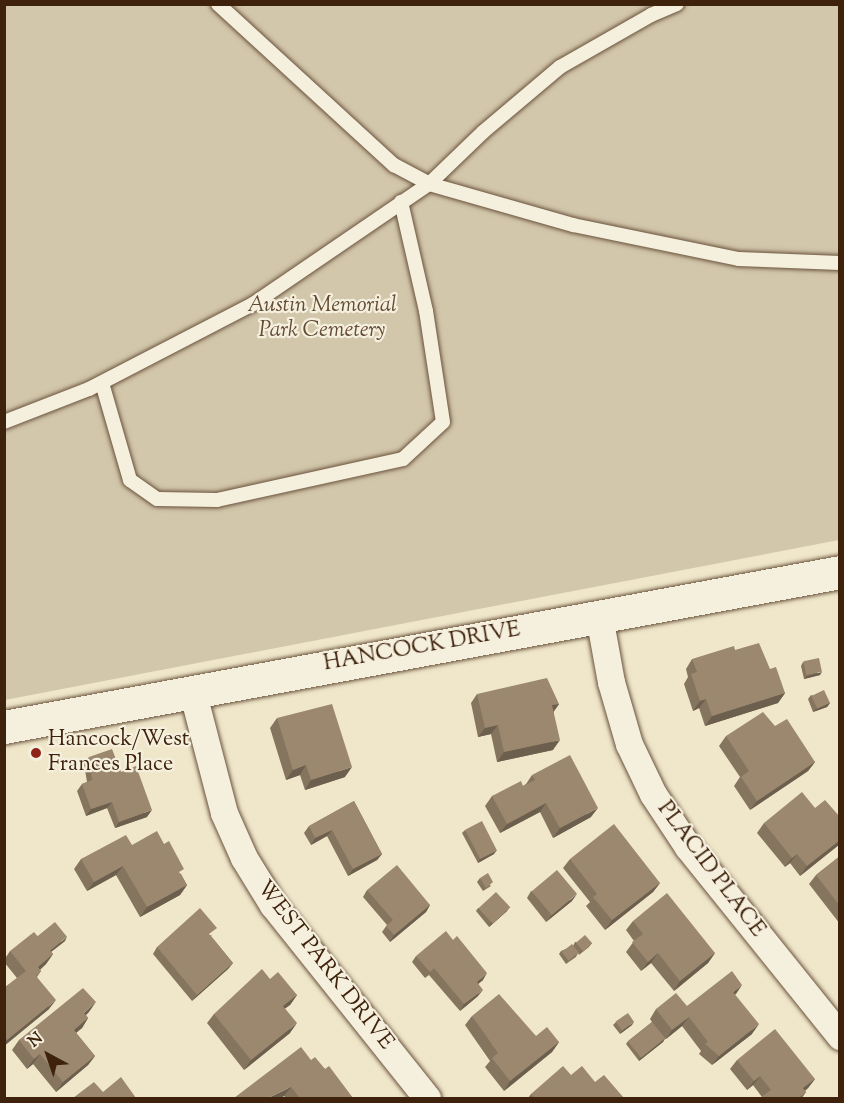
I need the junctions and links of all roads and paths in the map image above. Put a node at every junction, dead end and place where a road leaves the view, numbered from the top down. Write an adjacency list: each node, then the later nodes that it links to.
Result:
1 (218, 4): 3 (lane)
2 (677, 4): 3 (lane)
3 (429, 184): 4 (lane); 5 (lane)
4 (401, 202): 6 (lane); 6 (lane)
5 (840, 263)
6 (102, 382): 7 (lane)
7 (4, 422)
8 (840, 572): 9 (street, HANCOCK DRIVE)
9 (599, 616): 10 (street, HANCOCK DRIVE); 12 (street, PLACID PLACE)
10 (192, 690): 11 (street, HANCOCK DRIVE); 13 (street, WEST PARK DRIVE)
11 (4, 727)
12 (840, 1036)
13 (428, 1098)

